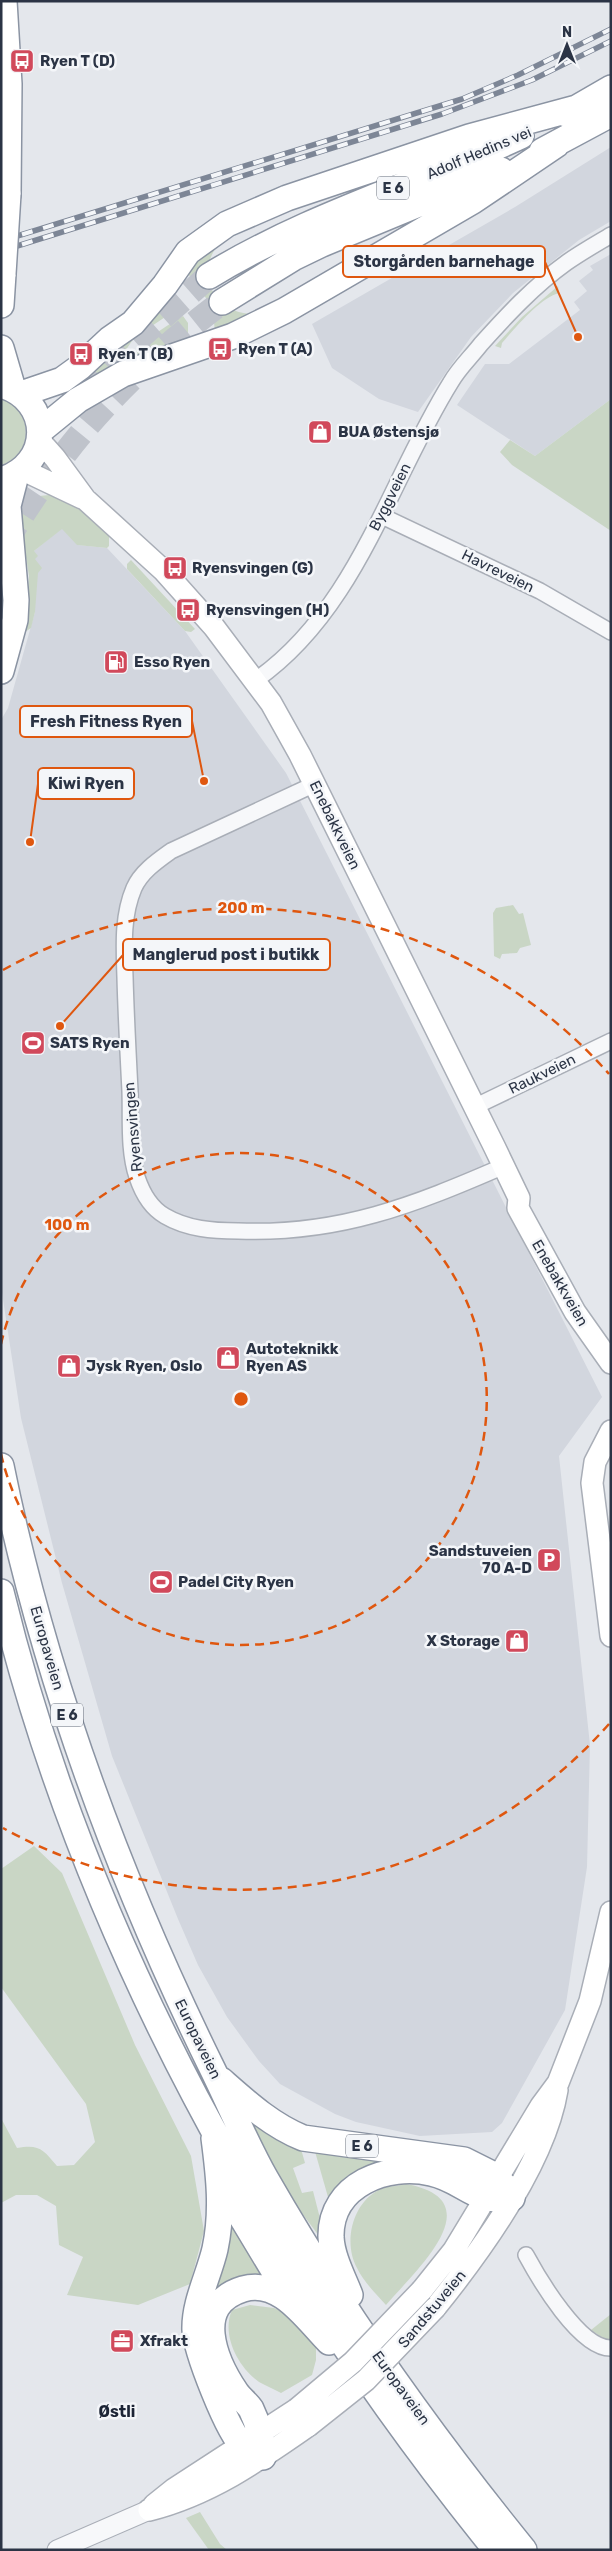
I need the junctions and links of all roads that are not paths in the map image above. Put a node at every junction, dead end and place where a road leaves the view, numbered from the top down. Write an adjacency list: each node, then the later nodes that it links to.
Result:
1 (4, 1): 9 (highway, bridge)
2 (611, 88): 3 (highway, Adolf Hedins vei / E 6)
3 (580, 106): 7 (highway, Adolf Hedins vei / E 6); 11 (highway, E 6)
4 (611, 114): 5 (highway, Adolf Hedins vei / E 6)
5 (556, 144): 8 (highway, Adolf Hedins vei / E 6); 12 (highway, E 6)
6 (611, 235): 15 (street, Byggveien)
7 (209, 276)
8 (222, 302)
9 (1, 305)
10 (1, 348): 11 (highway)
11 (12, 390): 12 (highway)
12 (40, 436): 13 (highway, E 6); 14 (main road, Enebakkveien)
13 (13, 475): 14 (main road, Enebakkveien); 17 (highway, E 6)
14 (85, 499): 18 (main road, Enebakkveien)
15 (382, 516): 16 (street, Havreveien); 18 (street, Byggveien)
16 (611, 632)
17 (1, 671)
18 (256, 680): 19 (main road, Enebakkveien)
19 (314, 784): 21 (main road, Enebakkveien); 22 (street, Ryensvingen)
20 (611, 1041): 21 (street, Raukveien)
21 (474, 1107): 22 (main road, Enebakkveien)
22 (504, 1166): 23 (main road, Enebakkveien)
23 (519, 1198): 24 (main road, Enebakkveien); 25 (main road, Enebakkveien)
24 (611, 1346)
25 (611, 1363)
26 (611, 1431): 29 (main road)
27 (1, 1466): 31 (highway, Europaveien / E 6)
28 (1, 1592): 32 (highway, Europaveien / E 6)
29 (611, 1636)
30 (611, 1912): 34 (main road, Sandstuveien)
31 (217, 2077): 34 (highway, E 6); 38 (highway, Europaveien / E 6)
32 (213, 2126): 33 (highway, E 6); 39 (highway, Europaveien / E 6)
33 (219, 2178): 36 (highway, E 6); 41 (highway, E 6)
34 (499, 2192): 38 (highway, E 6); 40 (main road, Sandstuveien, bridge); 40 (main road, Sandstuveien, bridge)
35 (526, 2255): 37 (street)
36 (294, 2305): 39 (highway, E 6); 41 (highway, E 6)
37 (611, 2348)
38 (374, 2350): 45 (highway, Europaveien / E 6)
39 (375, 2390): 44 (highway, Europaveien / E 6)
40 (302, 2418): 41 (main road, Sandstuveien)
41 (255, 2446): 42 (main road, Sandstuveien)
42 (149, 2510): 43 (street, Sandstuveien)
43 (57, 2550)
44 (496, 2550)
45 (524, 2550)

